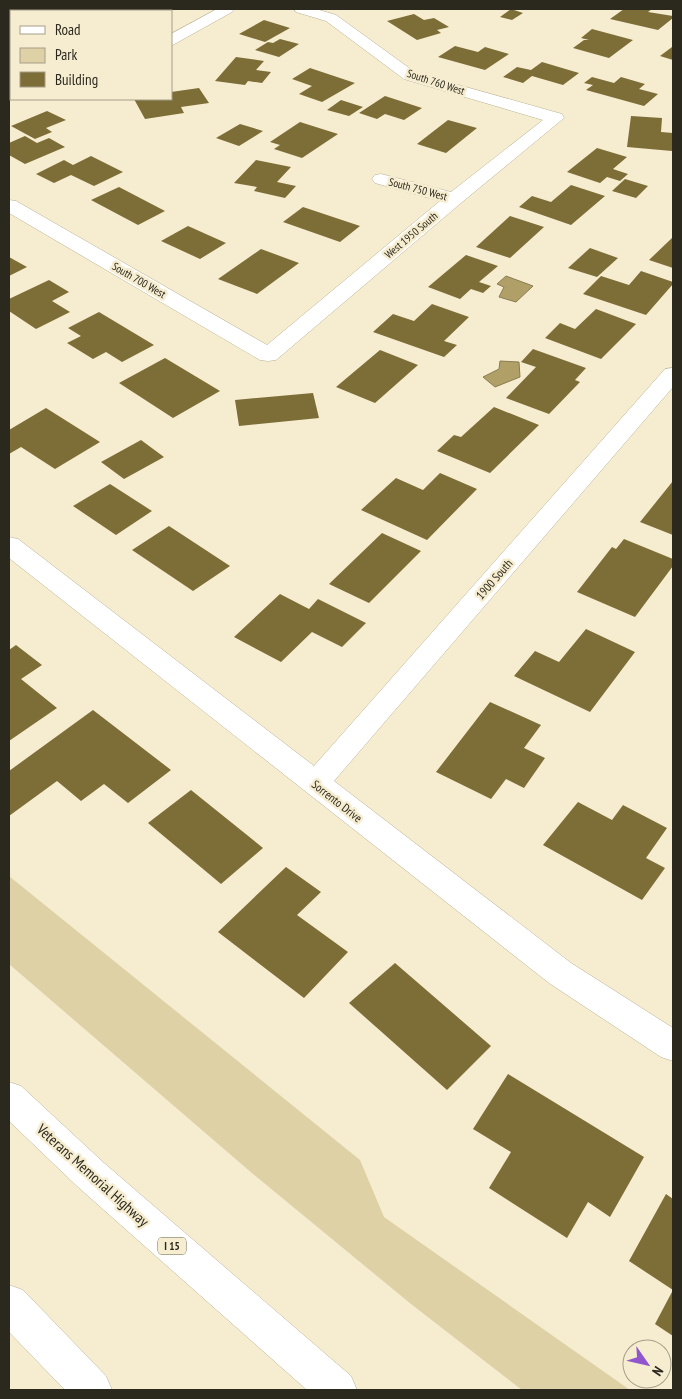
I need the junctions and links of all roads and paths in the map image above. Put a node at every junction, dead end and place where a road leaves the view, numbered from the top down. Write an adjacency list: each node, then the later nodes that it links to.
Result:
1 (227, 9): 5 (main road)
2 (301, 9): 4 (main road)
3 (347, 9): 4 (main road)
4 (331, 18): 6 (main road, South 760 West)
5 (172, 40)
6 (556, 118): 8 (main road, West 1950 South)
7 (381, 179): 8 (main road, South 750 West)
8 (454, 199): 10 (main road, West 1950 South)
9 (9, 205): 10 (main road, South 700 West)
10 (268, 356)
11 (673, 374): 13 (main road, 1900 South)
12 (9, 546): 13 (main road, Sorrento Drive)
13 (315, 784): 14 (main road, Sorrento Drive)
14 (673, 1046)
15 (9, 1098): 18 (main road, Veterans Memorial Highway / I 15)
16 (9, 1304): 17 (main road)
17 (92, 1390)
18 (337, 1390)

